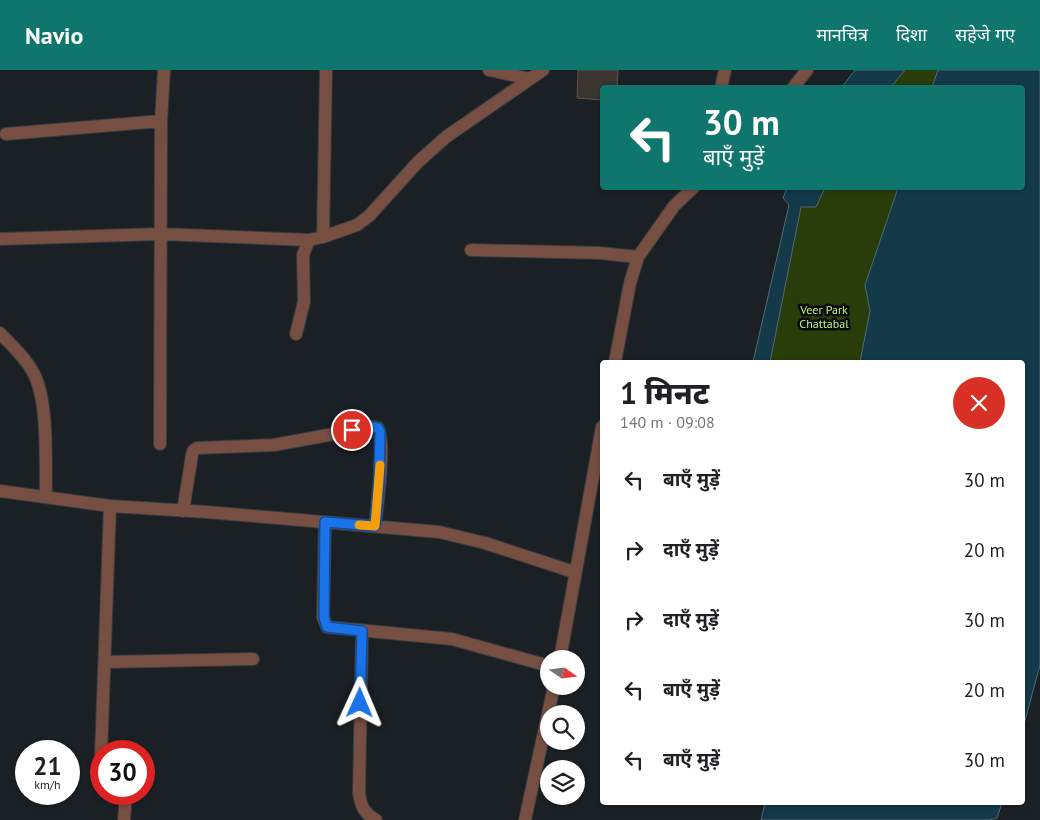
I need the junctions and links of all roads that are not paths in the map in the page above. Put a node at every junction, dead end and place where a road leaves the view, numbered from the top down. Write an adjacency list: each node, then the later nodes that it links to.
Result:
1 (164, 70): 10 (street)
2 (326, 70): 14 (street)
3 (489, 70): 7 (street)
4 (544, 70): 7 (street)
5 (725, 70): 8 (street)
6 (808, 70): 9 (street)
7 (530, 79): 14 (street)
8 (722, 85)
9 (796, 85)
10 (161, 121): 11 (street); 13 (street)
11 (6, 134)
12 (691, 190): 18 (street)
13 (160, 234): 15 (street); 16 (street); 23 (street)
14 (324, 237): 16 (street)
15 (0, 239)
16 (309, 240): 20 (street)
17 (471, 250): 18 (street)
18 (638, 257): 21 (street)
19 (0, 333): 25 (street)
20 (296, 334)
21 (615, 360)
22 (600, 437): 30 (street)
23 (160, 444)
24 (0, 491): 25 (street)
25 (46, 496): 26 (street)
26 (110, 506): 27 (street); 34 (street)
27 (184, 511): 28 (street); 29 (street)
28 (325, 522): 29 (street); 31 (street)
29 (375, 526): 30 (street)
30 (574, 572): 32 (street)
31 (362, 631): 35 (street); 40 (street)
32 (561, 650)
33 (253, 659): 34 (street)
34 (104, 662): 37 (street)
35 (540, 663)
36 (552, 695): 41 (street)
37 (101, 740)
38 (125, 805): 39 (street)
39 (124, 820)
40 (376, 820)
41 (525, 820)

